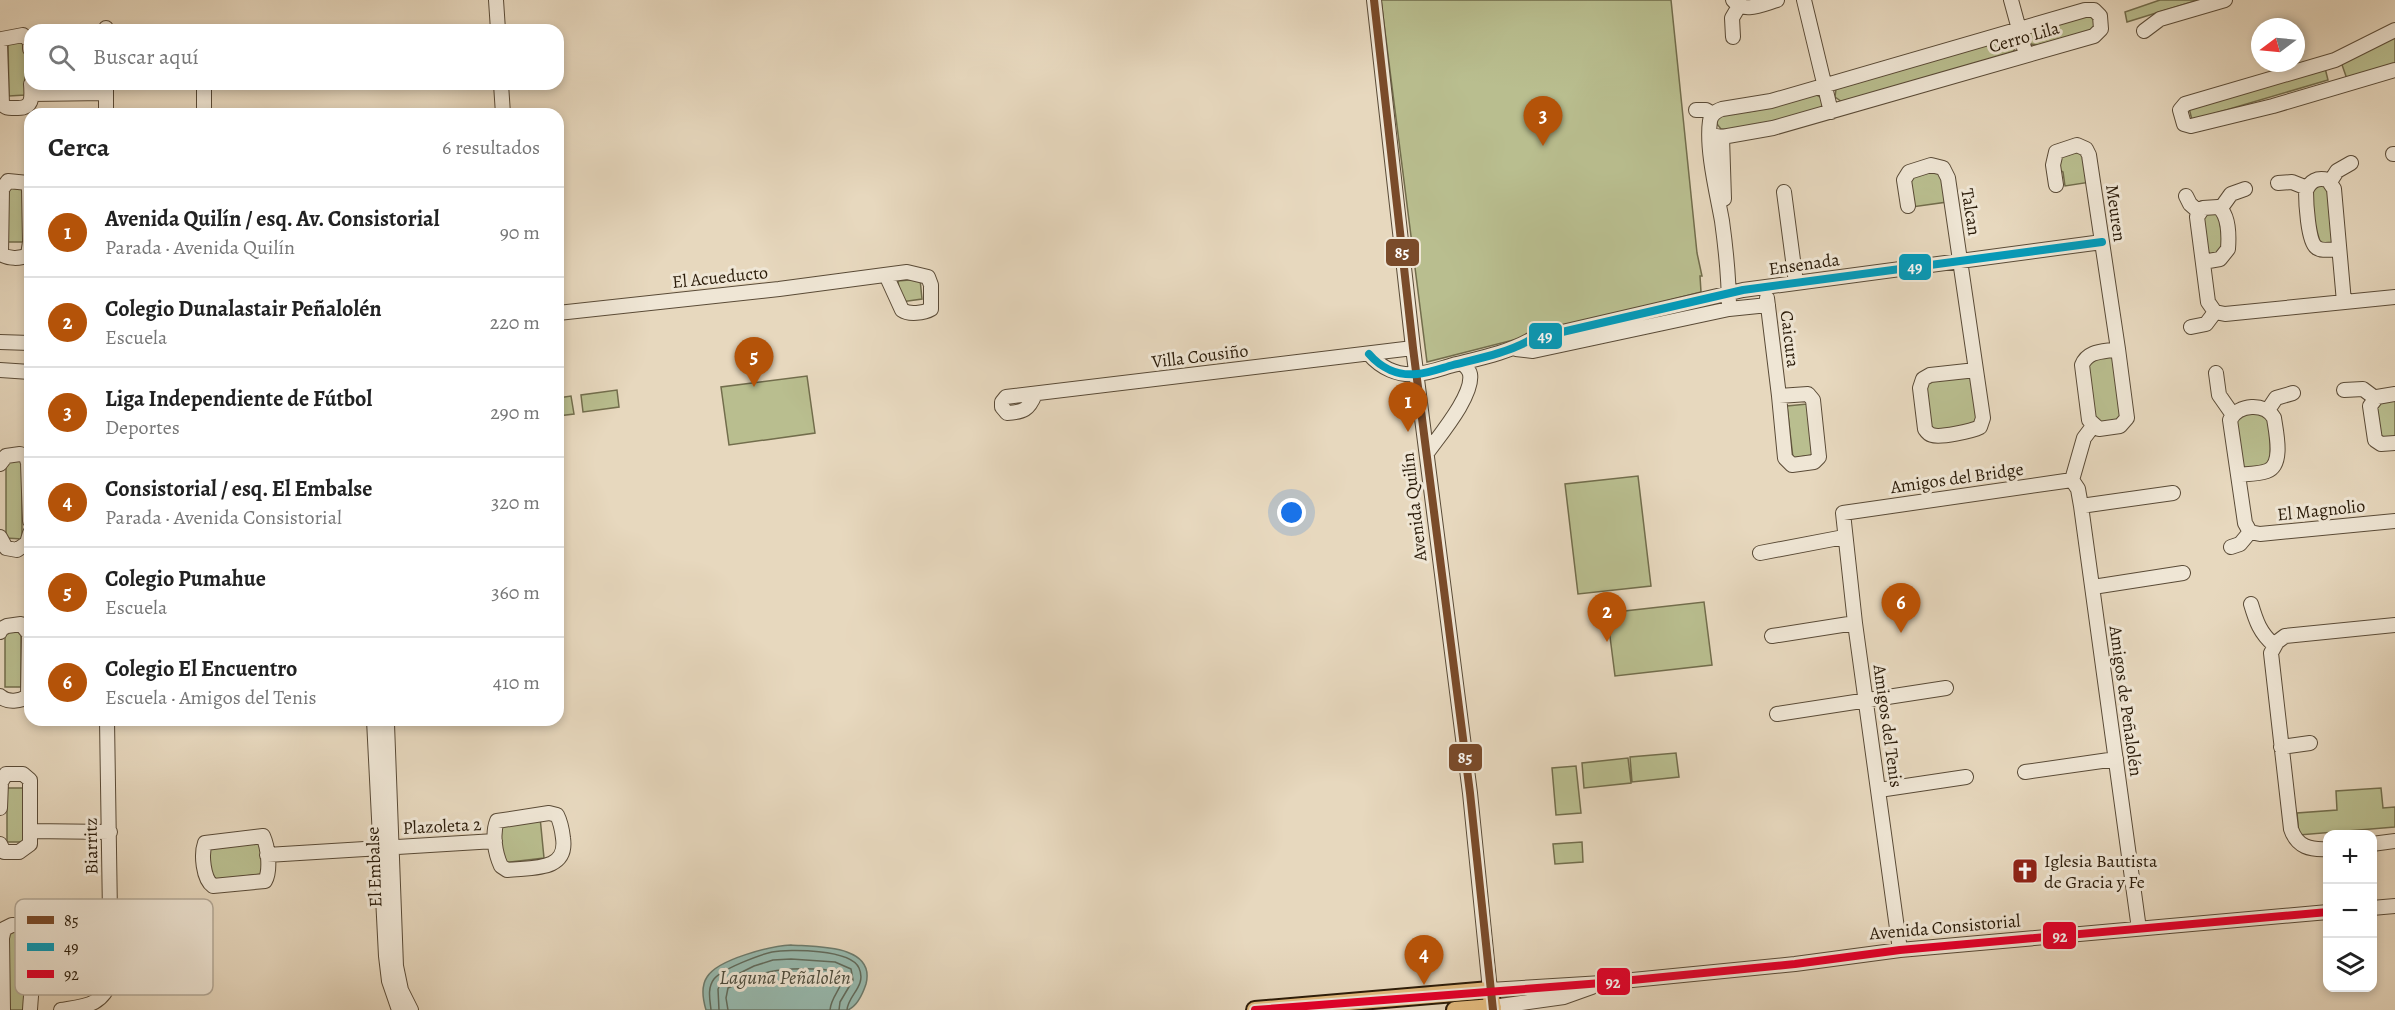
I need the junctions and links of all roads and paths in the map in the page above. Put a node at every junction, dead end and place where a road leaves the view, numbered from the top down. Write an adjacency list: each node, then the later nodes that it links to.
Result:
1 (496, 0): 8 (street)
2 (1374, 0): 63 (street, Avenida Quilín)
3 (1777, 0): 7 (street)
4 (1804, 0): 18 (street)
5 (2011, 0): 9 (street)
6 (2225, 0): 11 (street)
7 (1736, 3): 13 (street)
8 (498, 24)
9 (2020, 29): 14 (street); 14 (street, Cerro Lila); 18 (street, Cerro Lila)
10 (2395, 30): 15 (street)
11 (2144, 31)
12 (24, 37): 27 (street)
13 (1733, 37)
14 (2026, 54): 29 (street, Cerro Lila)
15 (2335, 60): 17 (street); 17 (street)
16 (2395, 70): 17 (street)
17 (2344, 85)
18 (1824, 86): 29 (street); 30 (street, Cerro Lila)
19 (32, 90): 23 (street)
20 (106, 90): 24 (street)
21 (204, 90): 25 (street)
22 (501, 90): 26 (street)
23 (25, 108)
24 (106, 108)
25 (204, 108)
26 (503, 108)
27 (24, 109)
28 (1696, 110): 30 (street, Cerro Lila)
29 (1831, 112): 31 (street, Cerro Lila)
30 (1713, 114): 31 (street)
31 (1716, 136): 52 (street)
32 (2351, 163): 34 (street)
33 (24, 181): 46 (street)
34 (2330, 182): 37 (street); 45 (street)
35 (2278, 183): 37 (street)
36 (2056, 185): 44 (street, Meuren)
37 (2307, 188): 45 (street)
38 (2245, 189): 42 (street)
39 (1784, 192): 50 (street, Caicura)
40 (2186, 196): 43 (street)
41 (1908, 207): 47 (street, Talcan)
42 (2221, 208): 43 (street); 48 (street)
43 (2199, 212): 48 (street)
44 (2102, 242): 47 (street, Ensenada); 64 (street, Meuren)
45 (2339, 249): 54 (street)
46 (24, 257)
47 (1960, 261): 50 (street, Ensenada); 69 (street, Talcan)
48 (2204, 262): 58 (street)
49 (886, 275): 57 (street, El Acueducto)
50 (1796, 283): 51 (street, Ensenada)
51 (1766, 287): 52 (street, Ensenada); 55 (street, Caicura)
52 (1729, 293): 56 (street); 59 (street, Ensenada)
53 (2395, 297): 54 (street)
54 (2344, 302): 58 (street)
55 (1768, 305): 56 (street, Ensenada); 78 (street, Caicura)
56 (1729, 309): 59 (street, Ensenada)
57 (564, 312)
58 (2215, 312): 60 (street)
59 (1653, 317): 66 (street, Ensenada)
60 (2191, 327)
61 (0, 342): 62 (street)
62 (24, 343)
63 (1413, 348): 65 (street, Villa Cousiño); 72 (street, Avenida Quilín)
64 (2118, 349): 82 (street); 82 (street, Meuren)
65 (1369, 354): 72 (street); 76 (street, Villa Cousiño)
66 (1496, 355): 67 (street, Ensenada); 73 (street, Ensenada)
67 (1462, 363): 72 (street, Ensenada); 73 (street)
68 (0, 370): 70 (street)
69 (1976, 370): 69 (street, Talcan)
70 (24, 372)
71 (2216, 373): 81 (street)
72 (1416, 375): 84 (street, Avenida Quilín)
73 (1470, 384): 84 (street, Ensenada)
74 (2344, 390): 79 (street)
75 (2293, 393): 80 (street)
76 (1035, 394)
77 (2395, 394): 79 (street)
78 (1779, 396): 78 (street, Caicura)
79 (2375, 398): 83 (street)
80 (2268, 410): 81 (street); 87 (street)
81 (2233, 415): 87 (street)
82 (2093, 426): 88 (street)
83 (2395, 443)
84 (1427, 453): 141 (street, Avenida Quilín)
85 (24, 455): 86 (street)
86 (0, 464)
87 (2238, 475): 93 (street)
88 (2072, 480): 90 (street, Amigos de Peñalolén); 91 (street, Amigos del Bridge)
89 (2173, 493): 90 (street)
90 (2081, 506): 100 (street, Amigos de Peñalolén)
91 (1848, 512): 95 (street, Amigos del Tenis)
92 (2395, 521): 93 (street, El Magnolio)
93 (2250, 532): 97 (street)
94 (0, 537): 96 (street)
95 (1844, 537): 98 (street); 102 (street, Amigos del Tenis)
96 (24, 545)
97 (2231, 547)
98 (1760, 553)
99 (2183, 573): 100 (street)
100 (2093, 587): 118 (street, Amigos de Peñalolén)
101 (2251, 604): 107 (street)
102 (1855, 623): 106 (street); 111 (street, Amigos del Tenis)
103 (2395, 625): 107 (street)
104 (24, 626): 105 (street)
105 (0, 632)
106 (1772, 636)
107 (2274, 645): 117 (street)
108 (1946, 688): 111 (street)
109 (0, 696): 110 (street)
110 (24, 698)
111 (1866, 700): 112 (street); 121 (street, Amigos del Tenis)
112 (1777, 714)
113 (107, 726): 124 (street, Biarritz)
114 (375, 726): 129 (street, El Embalse)
115 (387, 726): 129 (street, El Embalse)
116 (2310, 743): 117 (street)
117 (2281, 747): 130 (street)
118 (2116, 759): 119 (street); 137 (street, Amigos de Peñalolén)
119 (2025, 772)
120 (1966, 777): 121 (street)
121 (1878, 790): 138 (street, Amigos del Tenis)
122 (0, 808): 123 (street)
123 (30, 831): 124 (street); 128 (street)
124 (110, 832): 132 (street, Biarritz)
125 (495, 841): 125 (street); 129 (street, Plazoleta 2)
126 (2395, 841): 127 (street)
127 (2377, 843)
128 (0, 844)
129 (385, 848): 131 (street, Plazoleta 2); 145 (street, El Embalse); 146 (street, El Embalse)
130 (2323, 849)
131 (267, 855): 131 (street)
132 (110, 899)
133 (2395, 906): 134 (street)
134 (2377, 908)
135 (2323, 912): 137 (street, Avenida Consistorial)
136 (15, 925): 142 (street)
137 (2139, 929): 138 (street, Avenida Consistorial)
138 (1900, 950): 141 (street, Avenida Consistorial)
139 (30, 995): 143 (street)
140 (102, 995): 144 (street, Biarritz)
141 (1492, 1002): 147 (main road, Avenida Consistorial); 148 (main road, Avenida Consistorial)
142 (3, 1010)
143 (30, 1010)
144 (61, 1010)
145 (399, 1010)
146 (411, 1010)
147 (1263, 1010)
148 (1455, 1010)

